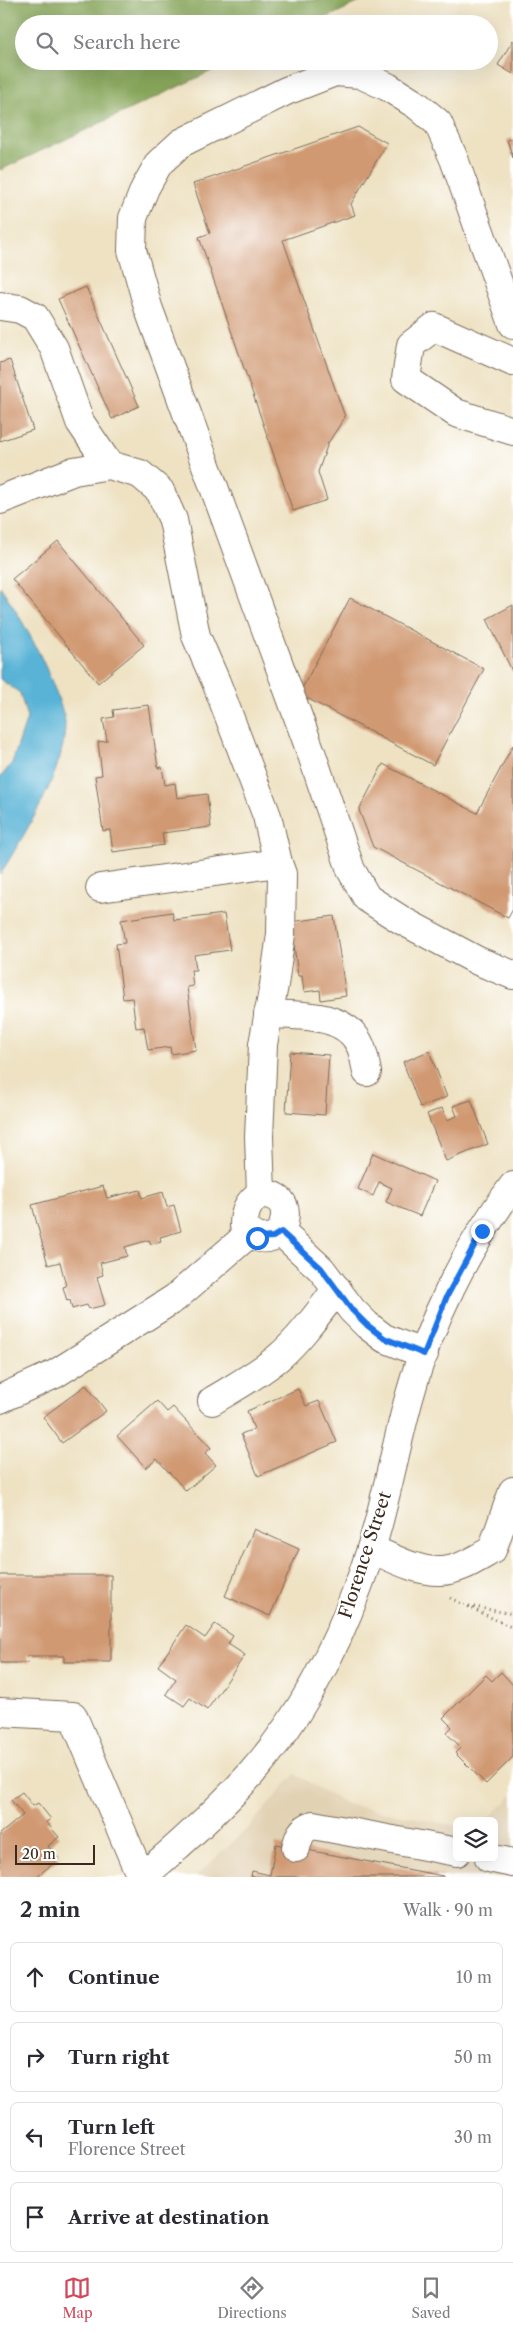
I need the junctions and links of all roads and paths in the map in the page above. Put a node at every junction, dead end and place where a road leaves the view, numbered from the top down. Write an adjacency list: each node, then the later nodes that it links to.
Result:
1 (0, 306): 5 (street)
2 (513, 324): 9 (street)
3 (513, 362): 4 (street)
4 (513, 431)
5 (109, 465): 6 (street); 7 (street)
6 (0, 500)
7 (278, 862): 8 (street); 10 (street)
8 (100, 888)
9 (513, 975)
10 (268, 1014): 11 (street); 13 (street)
11 (367, 1072)
12 (513, 1186): 17 (street, Florence Street)
13 (261, 1193): 14 (street); 15 (street)
14 (281, 1232): 15 (street); 16 (street)
15 (250, 1233): 18 (street)
16 (336, 1289): 17 (street); 19 (street)
17 (424, 1354): 21 (street, Florence Street)
18 (0, 1399)
19 (212, 1401)
20 (513, 1491): 22 (street)
21 (371, 1549): 22 (street); 30 (street, Florence Street)
22 (502, 1554)
23 (464, 1605): 24 (path)
24 (513, 1614)
25 (0, 1712): 30 (street)
26 (296, 1848): 27 (street)
27 (453, 1851)
28 (498, 1860): 29 (street)
29 (513, 1863)
30 (142, 1877)

